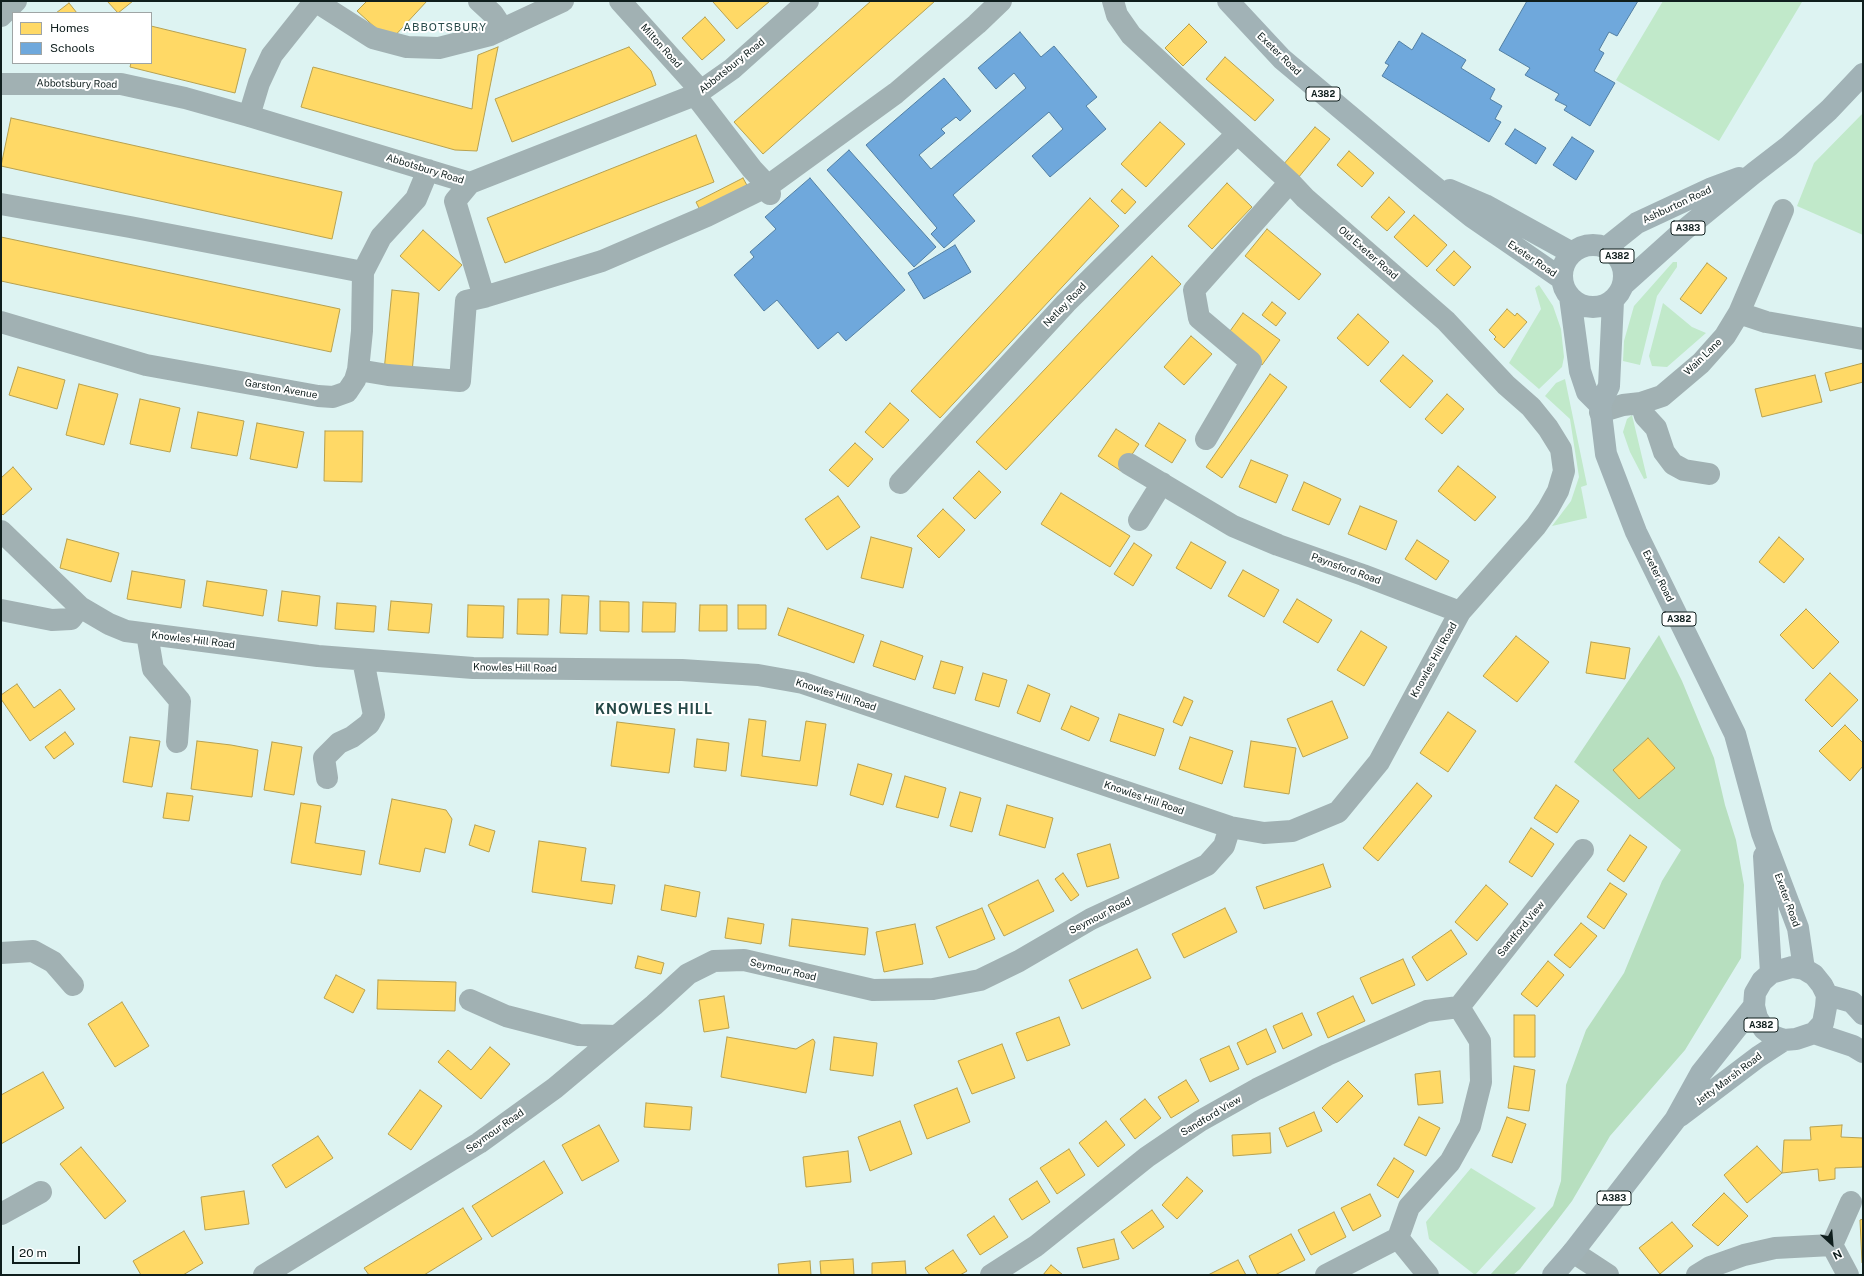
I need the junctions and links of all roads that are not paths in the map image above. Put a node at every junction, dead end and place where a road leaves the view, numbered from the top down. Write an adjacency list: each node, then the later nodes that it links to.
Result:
1 (16, 1): 10 (street)
2 (315, 1): 11 (street); 15 (street)
3 (479, 1): 11 (street)
4 (563, 1): 11 (street)
5 (620, 1): 14 (street, Milton Road)
6 (808, 1): 14 (street, Abbotsbury Road)
7 (1000, 1): 22 (street)
8 (1113, 1): 16 (street, Old Exeter Road)
9 (1228, 1): 19 (main road, Exeter Road / A382)
10 (1, 16)
11 (503, 29)
12 (1863, 74): 18 (main road, Ashburton Road / A383)
13 (1, 84): 15 (street, Abbotsbury Road)
14 (698, 93): 21 (street, Abbotsbury Road); 22 (street, Milton Road)
15 (249, 116): 17 (street, Abbotsbury Road)
16 (1237, 134): 20 (street, Old Exeter Road); 40 (street, Netley Road)
17 (428, 170): 21 (street, Abbotsbury Road); 27 (street, Garston Avenue)
18 (1754, 173): 25 (main road, Ashburton Road / A383); 29 (main road, Ashburton Road / A383)
19 (1426, 180): 26 (main road, Exeter Road / A382); 28 (main road, Exeter Road / A382)
20 (1290, 182): 37 (street); 43 (street, Old Exeter Road)
21 (470, 183): 30 (street)
22 (769, 190): 30 (street)
23 (1, 204): 27 (street)
24 (1783, 210): 31 (street, Wain Lane)
25 (1606, 247): 26 (main road, A382); 29 (main road, A382)
26 (1572, 253): 28 (main road)
27 (363, 272): 34 (street, Garston Avenue)
28 (1566, 288): 29 (main road, A382); 36 (main road)
29 (1618, 293): 36 (main road, A382)
30 (484, 297): 34 (street)
31 (1739, 313): 33 (street); 35 (street, Wain Lane)
32 (1, 322): 34 (street, Garston Avenue)
33 (1863, 339)
34 (358, 370)
35 (1642, 403): 36 (street, Wain Lane); 39 (street)
36 (1600, 408): 53 (main road, Exeter Road / A382)
37 (1206, 439)
38 (1129, 464): 41 (street, Paynsford Road)
39 (1709, 474)
40 (900, 483)
41 (1162, 483): 42 (street); 47 (street, Paynsford Road)
42 (1139, 520)
43 (1536, 526): 47 (street, Knowles Hill Road)
44 (1, 531): 45 (street, Knowles Hill Road)
45 (80, 607): 46 (street); 48 (street, Knowles Hill Road)
46 (1, 610)
47 (1460, 612): 52 (street, Knowles Hill Road)
48 (146, 634): 49 (street, Knowles Hill Road); 50 (street)
49 (363, 660): 51 (street); 52 (street, Knowles Hill Road)
50 (177, 742)
51 (327, 778)
52 (1230, 827): 65 (street, Seymour Road)
53 (1762, 833): 56 (main road, Exeter Road / A382); 57 (main road, Exeter Road / A382)
54 (1584, 850): 62 (street, Sandford View)
55 (1, 953): 58 (street)
56 (1804, 969): 57 (main road); 59 (main road)
57 (1771, 973): 61 (main road, A382)
58 (73, 985)
59 (1827, 995): 63 (main road); 64 (main road)
60 (470, 1000): 65 (street)
61 (1754, 1006): 66 (main road, A382); 68 (main road, Jetty Marsh Road / A383)
62 (1459, 1007): 72 (street); 76 (street, Sandford View)
63 (1863, 1014)
64 (1814, 1033): 66 (main road, A382); 67 (main road)
65 (617, 1036): 75 (street, Seymour Road)
66 (1784, 1040): 68 (main road, Jetty Marsh Road / A383)
67 (1863, 1052)
68 (1675, 1120): 74 (main road, Jetty Marsh Road / A383)
69 (41, 1192): 71 (street)
70 (1851, 1202): 73 (street)
71 (1, 1214)
72 (1398, 1238): 77 (street); 78 (street)
73 (1832, 1245): 81 (street); 82 (street)
74 (1573, 1252): 79 (main road, Jetty Marsh Road / A383); 80 (street)
75 (264, 1275)
76 (991, 1275)
77 (1326, 1275)
78 (1428, 1275)
79 (1553, 1275)
80 (1608, 1275)
81 (1697, 1275)
82 (1848, 1275)

